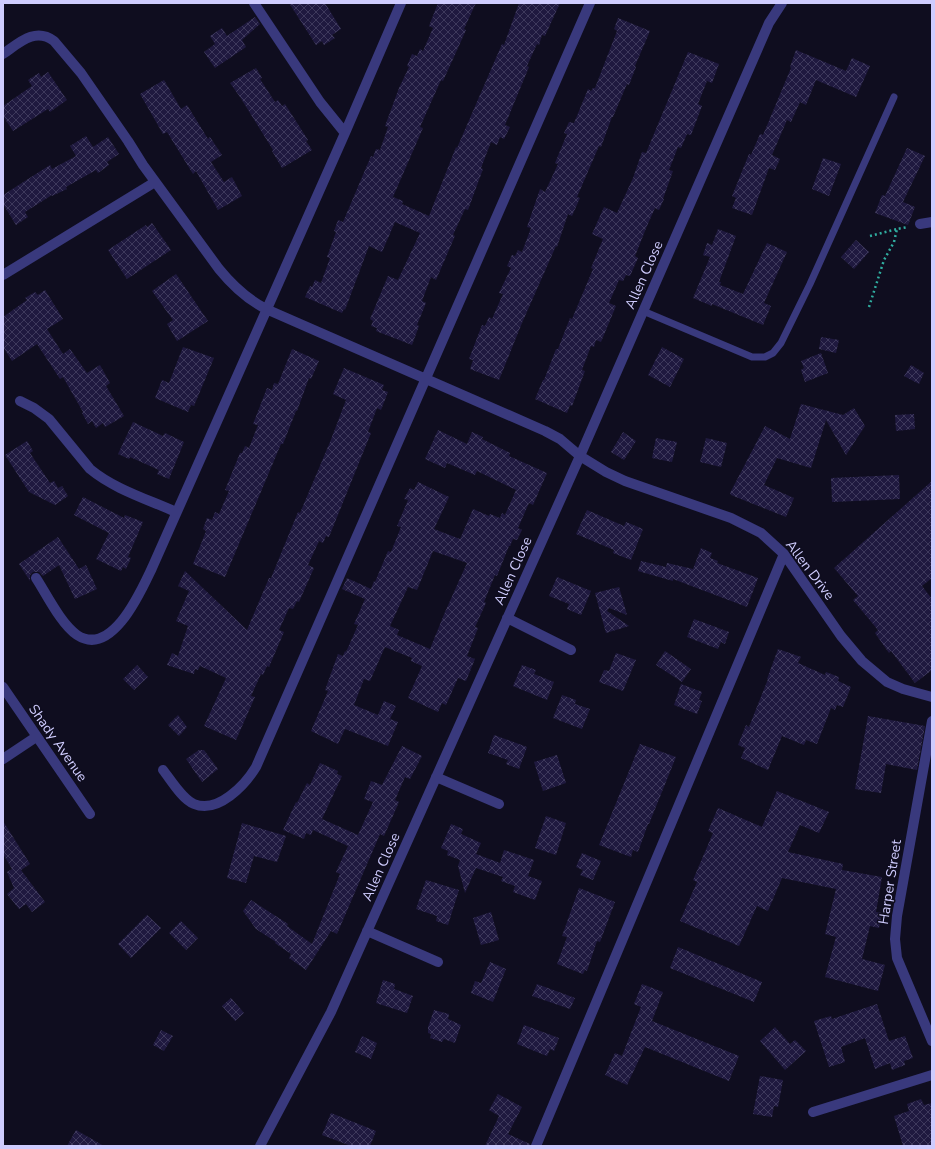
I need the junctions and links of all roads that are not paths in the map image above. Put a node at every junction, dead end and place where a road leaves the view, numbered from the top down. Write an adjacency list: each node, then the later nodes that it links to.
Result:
1 (254, 3): 7 (street)
2 (402, 3): 7 (street)
3 (590, 3): 14 (street)
4 (782, 3): 13 (street, Allen Close)
5 (3, 54): 8 (street, Allen Drive)
6 (894, 97): 13 (lane)
7 (345, 133): 12 (street)
8 (154, 182): 11 (street); 12 (street, Allen Drive)
9 (932, 222): 10 (street)
10 (920, 224)
11 (3, 275)
12 (266, 309): 14 (street, Allen Drive); 17 (street)
13 (643, 311): 16 (street, Allen Close)
14 (426, 379): 16 (street, Allen Drive); 27 (street)
15 (20, 401): 17 (street)
16 (580, 456): 18 (street, Allen Drive); 20 (street, Allen Close)
17 (176, 512): 19 (street)
18 (784, 554): 23 (street, Allen Drive); 37 (street)
19 (36, 578)
20 (507, 618): 21 (street); 28 (street, Allen Close)
21 (571, 650)
22 (3, 687): 25 (street, Shady Avenue)
23 (932, 697)
24 (932, 721): 33 (street, Harper Street)
25 (36, 737): 26 (street); 30 (street, Shady Avenue)
26 (3, 759)
27 (163, 770)
28 (436, 777): 29 (street); 31 (street, Allen Close)
29 (499, 804)
30 (90, 814)
31 (367, 931): 32 (street); 36 (street, Allen Close)
32 (438, 962)
33 (932, 1041)
34 (932, 1074): 35 (street)
35 (813, 1112)
36 (260, 1146)
37 (536, 1146)

